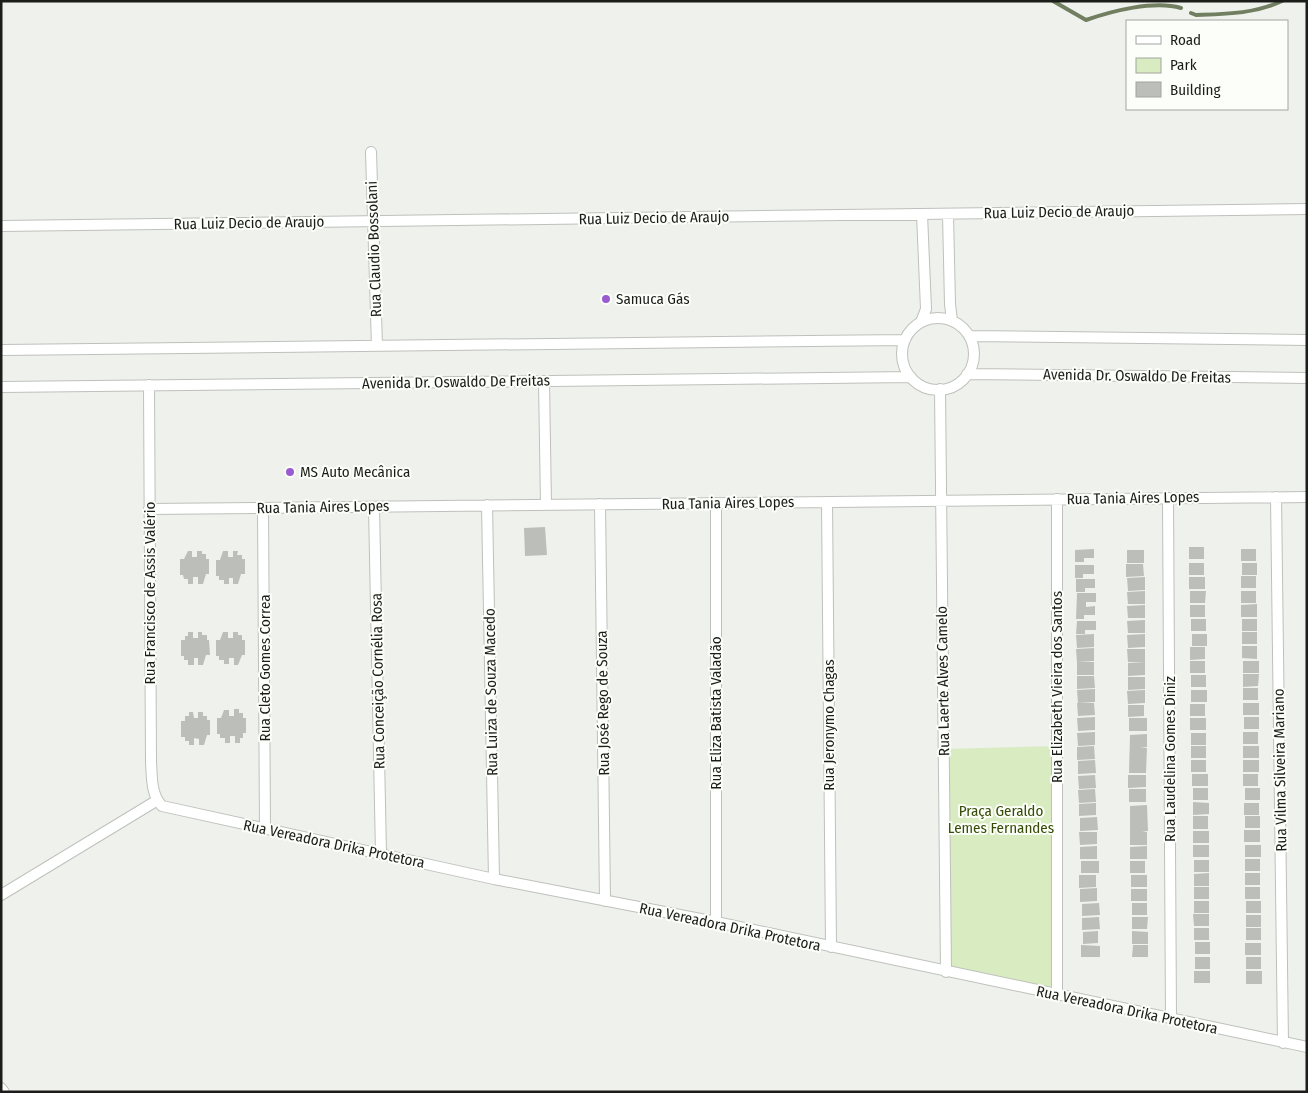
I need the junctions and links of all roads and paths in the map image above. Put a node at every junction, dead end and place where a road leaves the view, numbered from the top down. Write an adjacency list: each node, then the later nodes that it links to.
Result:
1 (371, 152): 5 (street, Rua Claudio Bossolani)
2 (1307, 209): 4 (street, Rua Luiz Decio de Araujo)
3 (922, 214): 4 (street, Rua Luiz Decio de Araujo); 5 (street, Rua Luiz Decio de Araujo); 8 (street)
4 (948, 214): 7 (street)
5 (373, 221): 6 (street, Rua Luiz Decio de Araujo); 12 (street, Rua Claudio Bossolani)
6 (1, 226)
7 (952, 321): 8 (street); 9 (street)
8 (921, 322): 10 (street)
9 (970, 336): 11 (street); 14 (street)
10 (905, 340): 12 (street); 15 (street)
11 (1307, 340)
12 (377, 346): 13 (street)
13 (1, 350)
14 (967, 374): 16 (street, Avenida Dr. Oswaldo De Freitas); 20 (street)
15 (911, 377): 17 (street, Avenida Dr. Oswaldo De Freitas); 20 (street)
16 (1307, 378)
17 (544, 381): 18 (street, Avenida Dr. Oswaldo De Freitas); 30 (street)
18 (149, 386): 19 (street, Avenida Dr. Oswaldo De Freitas); 33 (street, Rua Francisco de Assis Valério)
19 (1, 387)
20 (940, 389): 25 (street, Rua Laerte Alves Camelo)
21 (1276, 497): 22 (street, Rua Tania Aires Lopes); 23 (street, Rua Tania Aires Lopes); 45 (street, Rua Vilma Silveira Mariano)
22 (1307, 497)
23 (1168, 498): 24 (street, Rua Tania Aires Lopes); 44 (street, Rua Laudelina Gomes Diniz)
24 (1057, 499): 25 (street, Rua Tania Aires Lopes); 43 (street, Rua Elizabeth Vieira dos Santos)
25 (941, 501): 26 (street, Rua Tania Aires Lopes); 42 (street, Rua Laerte Alves Camelo)
26 (827, 502): 27 (street, Rua Tania Aires Lopes); 41 (street, Rua Jeronymo Chagas)
27 (716, 503): 28 (street, Rua Tania Aires Lopes); 40 (street, Rua Eliza Batista Valadão)
28 (600, 504): 30 (street, Rua Tania Aires Lopes); 39 (street, Rua José Rego de Souza)
29 (488, 505): 30 (street, Rua Tania Aires Lopes); 31 (street, Rua Tania Aires Lopes); 37 (street, Rua Luiza de Souza Macedo)
30 (546, 505)
31 (374, 507): 32 (street, Rua Tania Aires Lopes); 36 (street, Rua Conceição Cornélia Rosa)
32 (263, 508): 33 (street, Rua Tania Aires Lopes); 35 (street, Rua Cleto Gomes Correa)
33 (150, 509): 34 (street, Rua Francisco de Assis Valério)
34 (156, 800): 35 (street, Rua Vereadora Drika Protetora); 38 (street)
35 (265, 829): 36 (street, Rua Vereadora Drika Protetora)
36 (381, 854): 37 (street, Rua Vereadora Drika Protetora)
37 (494, 878): 39 (street, Rua Vereadora Drika Protetora)
38 (1, 895)
39 (605, 901): 40 (street, Rua Vereadora Drika Protetora)
40 (716, 922): 41 (street, Rua Vereadora Drika Protetora)
41 (831, 947): 42 (street, Rua Vereadora Drika Protetora)
42 (946, 972): 43 (street, Rua Vereadora Drika Protetora)
43 (1057, 995): 44 (street, Rua Vereadora Drika Protetora)
44 (1171, 1019): 45 (street, Rua Vereadora Drika Protetora)
45 (1284, 1043): 46 (street, Rua Vereadora Drika Protetora)
46 (1307, 1047)
47 (1, 1088): 48 (street)
48 (4, 1092)

